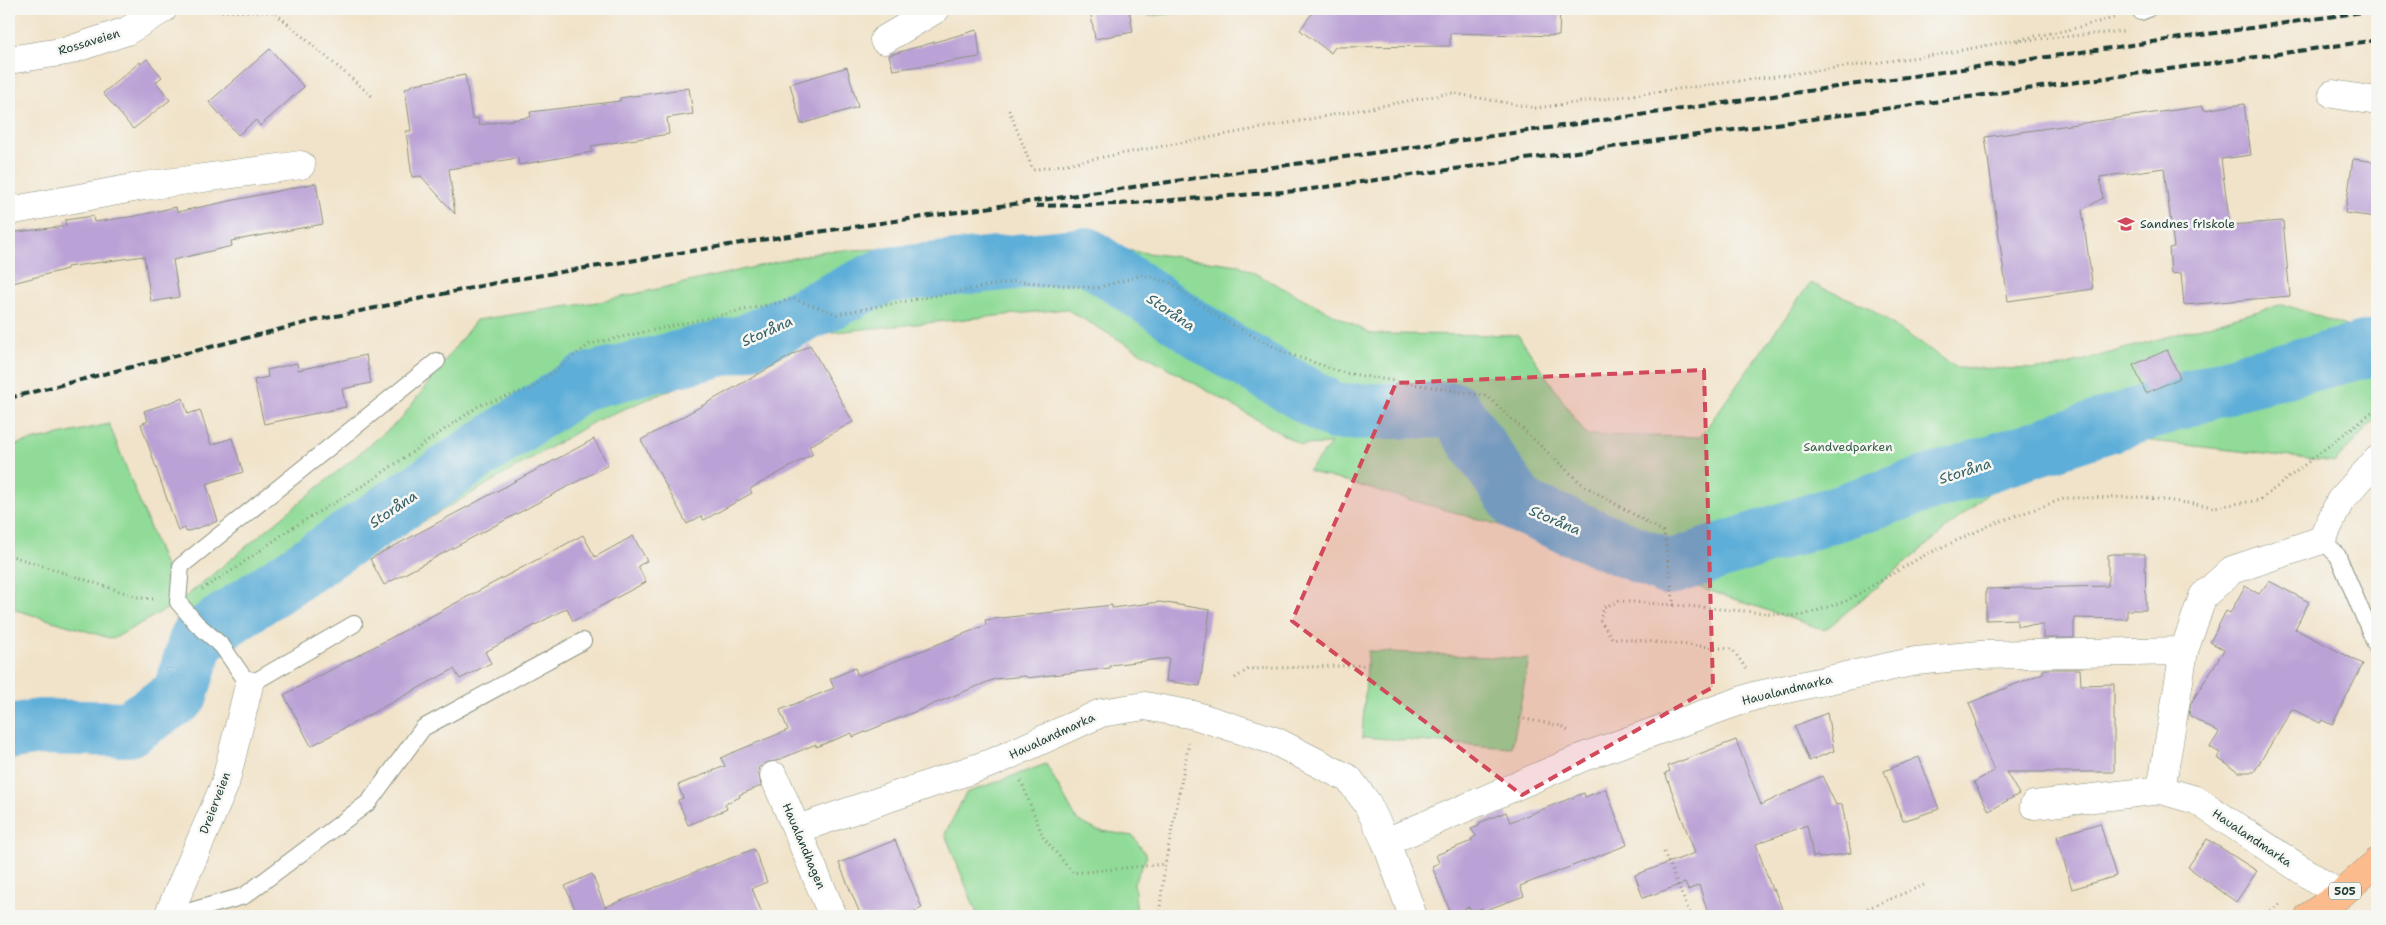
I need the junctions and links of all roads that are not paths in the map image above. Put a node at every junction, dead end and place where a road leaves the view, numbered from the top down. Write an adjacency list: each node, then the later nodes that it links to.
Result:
1 (163, 9): 4 (street, Rossaveien)
2 (936, 9): 3 (street)
3 (884, 40)
4 (9, 60)
5 (2333, 94): 6 (street)
6 (2377, 101)
7 (301, 165): 8 (street)
8 (9, 212)
9 (437, 361): 16 (lane)
10 (2377, 460): 11 (street)
11 (2322, 540): 14 (lane); 15 (street)
12 (354, 624): 16 (lane)
13 (583, 641): 25 (lane)
14 (2377, 648)
15 (2184, 651): 18 (street); 21 (street, Haualandmarka)
16 (249, 685): 24 (street, Dreierveien)
17 (774, 776): 20 (street, Haualandhagen)
18 (2161, 790): 19 (street, Haualandmarka); 23 (street, Haualandmarka)
19 (2034, 805)
20 (798, 829): 21 (street, Haualandmarka); 26 (street, Haualandhagen)
21 (1386, 842): 27 (street, Haualandmarka)
22 (2377, 862): 23 (main road, 505)
23 (2340, 895): 28 (main road, 505)
24 (168, 916)
25 (173, 916)
26 (833, 916)
27 (1413, 916)
28 (2309, 916)

